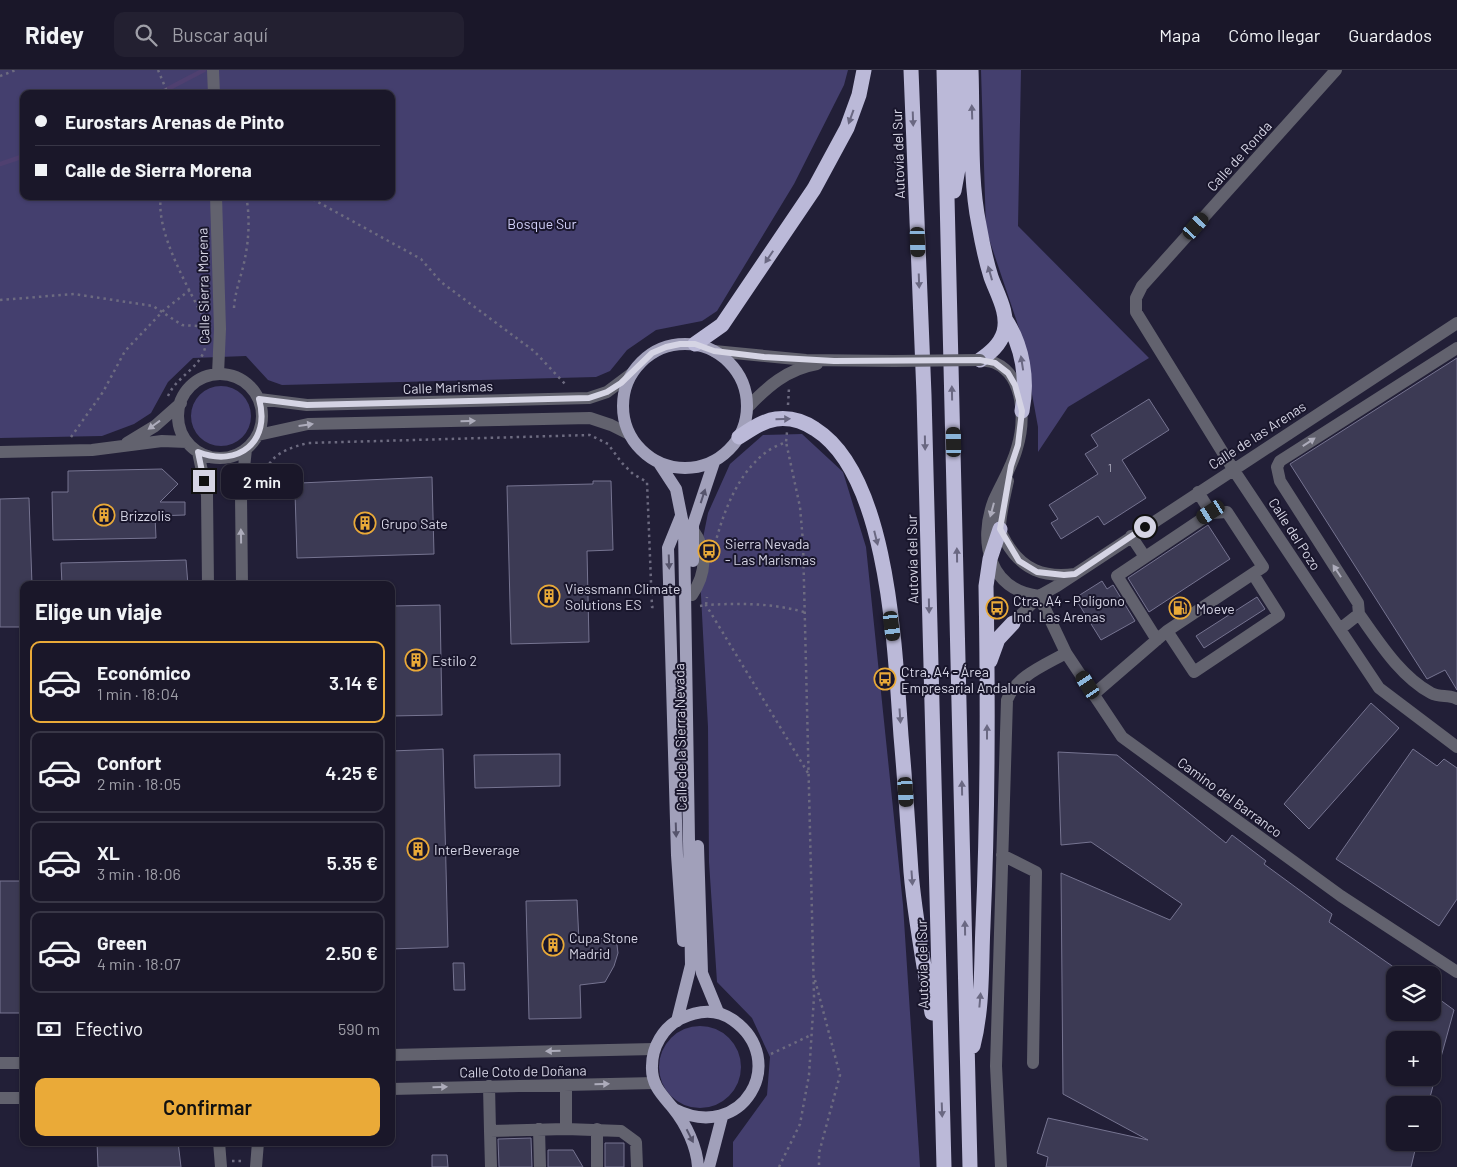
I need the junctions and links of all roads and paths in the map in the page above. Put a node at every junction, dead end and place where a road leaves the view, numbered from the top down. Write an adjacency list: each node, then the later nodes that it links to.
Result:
1 (16, 70): 10 (path)
2 (158, 70): 11 (path)
3 (213, 70): 12 (street)
4 (864, 70): 28 (highway, one-way to 28)
5 (911, 70): 98 (highway, Autovía del Sur, one-way to 98)
6 (944, 70): 17 (highway)
7 (957, 70): 17 (highway)
8 (971, 70): 23 (highway, one-way to 8)
9 (1336, 70): 21 (street, Calle de Ronda)
10 (0, 76)
11 (166, 90)
12 (214, 90)
13 (161, 200): 18 (path)
14 (216, 200): 26 (street, Calle Sierra Morena)
15 (247, 200): 22 (path)
16 (314, 200): 36 (path)
17 (948, 225): 102 (highway, one-way to 17)
18 (190, 290): 20 (path); 25 (path)
19 (0, 300): 20 (path)
20 (163, 311): 25 (path); 50 (path)
21 (1136, 312): 56 (street, Calle del Pozo)
22 (233, 313)
23 (1005, 319): 31 (highway); 41 (highway, one-way to 23)
24 (1457, 323): 56 (street, Calle de las Arenas)
25 (206, 324): 26 (path)
26 (220, 329): 33 (street, Calle Sierra Morena)
27 (206, 341): 38 (path)
28 (695, 344): 30 (main road); 34 (main road)
29 (1457, 348): 78 (street, one-way to 29)
30 (714, 351): 32 (street); 40 (main road)
31 (980, 360): 32 (street, bridge); 41 (street)
32 (834, 361): 40 (street)
33 (218, 374): 37 (street); 39 (street)
34 (631, 374): 36 (street, Calle Marismas); 43 (main road)
35 (793, 385): 42 (path)
36 (578, 398): 37 (street, Calle Marismas)
37 (259, 399): 44 (street)
38 (166, 401)
39 (181, 402): 46 (street); 48 (street, one-way to 48)
40 (748, 408): 45 (main road)
41 (1022, 411): 55 (street)
42 (789, 418): 45 (highway, one-way to 42); 47 (path); 98 (highway, one-way to 98)
43 (629, 434): 44 (street, one-way to 43); 54 (main road)
44 (258, 435): 49 (street)
45 (739, 437): 53 (main road)
46 (187, 442): 48 (street); 52 (street)
47 (786, 442): 64 (path); 77 (path)
48 (125, 444): 50 (street)
49 (246, 449): 52 (street); 58 (street)
50 (61, 450): 51 (street)
51 (0, 452)
52 (198, 452): 70 (street)
53 (714, 462): 54 (main road); 62 (main road, Calle de la Sierra Nevada, one-way to 53)
54 (659, 463): 60 (main road, Calle de la Sierra Nevada)
55 (1011, 466): 61 (street); 66 (street, one-way to 66)
56 (1233, 468): 57 (street, Calle de las Arenas); 80 (street, Calle del Pozo)
57 (1198, 492): 59 (street); 63 (street, Calle de las Arenas)
58 (241, 495): 71 (street, one-way to 58); 76 (path)
59 (1211, 512): 65 (street); 69 (street)
60 (681, 516): 62 (main road, Calle de la Sierra Nevada); 76 (main road, one-way to 76)
61 (1000, 529): 66 (highway); 67 (street)
62 (688, 530): 74 (main road, Calle de la Sierra Nevada); 91 (main road)
63 (1131, 536): 65 (street); 68 (street, Calle de las Arenas)
64 (713, 551)
65 (1145, 556): 81 (street)
66 (990, 559): 73 (street); 83 (highway)
67 (1037, 572): 68 (street); 73 (street)
68 (1075, 574): 73 (street, Calle de las Arenas)
69 (1253, 574): 81 (street); 81 (street)
70 (208, 581)
71 (242, 581)
72 (707, 596): 75 (path)
73 (1039, 596): 79 (street, Calle de las Arenas); 82 (street, Camino del Barranco)
74 (692, 601): 75 (path); 92 (main road, Calle de la Sierra Nevada)
75 (706, 605): 77 (path); 87 (path)
76 (670, 607): 91 (main road, one-way to 91)
77 (804, 612): 87 (path)
78 (1359, 614): 80 (street); 85 (street)
79 (1012, 623): 83 (highway)
80 (1340, 629): 86 (street, Calle del Pozo)
81 (1162, 635): 84 (street)
82 (1066, 652): 84 (street, Camino del Barranco); 88 (street)
83 (987, 675): 102 (highway, one-way to 83)
84 (1094, 694): 89 (street, Camino del Barranco)
85 (1457, 699)
86 (1457, 747)
87 (809, 775): 90 (path)
88 (1002, 856): 100 (street); 129 (street)
89 (1457, 972)
90 (814, 973): 94 (path); 126 (path)
91 (686, 990): 93 (main road)
92 (718, 1012): 93 (main road); 97 (main road)
93 (677, 1020): 95 (main road)
94 (812, 1035): 97 (path); 125 (path)
95 (654, 1049): 96 (street, Calle Coto de Doñana, one-way to 96); 103 (main road)
96 (395, 1055)
97 (758, 1059): 110 (main road)
98 (941, 1061): 127 (highway, Autovía del Sur, one-way to 127)
99 (20, 1063): 101 (street)
100 (1034, 1063)
101 (0, 1064)
102 (968, 1064): 128 (highway)
103 (655, 1083): 104 (street, Calle Coto de Doñana, one-way to 103); 109 (main road)
104 (566, 1085): 105 (street, Calle Coto de Doñana); 112 (street)
105 (488, 1086): 106 (street, Calle Coto de Doñana, one-way to 105); 114 (street)
106 (395, 1089)
107 (0, 1098): 108 (street)
108 (20, 1098)
109 (674, 1109): 110 (main road); 124 (main road, one-way to 124)
110 (722, 1117): 119 (main road)
111 (539, 1129): 112 (street); 114 (street); 121 (street)
112 (566, 1129): 113 (street)
113 (597, 1129): 122 (street); 123 (street)
114 (490, 1130): 120 (street)
115 (219, 1146): 117 (street)
116 (258, 1146): 118 (street)
117 (221, 1164): 118 (path)
118 (256, 1164)
119 (710, 1164)
120 (491, 1167)
121 (540, 1167)
122 (598, 1167)
123 (637, 1167)
124 (698, 1167)
125 (779, 1167)
126 (819, 1167)
127 (944, 1167)
128 (970, 1167)
129 (1001, 1167)

